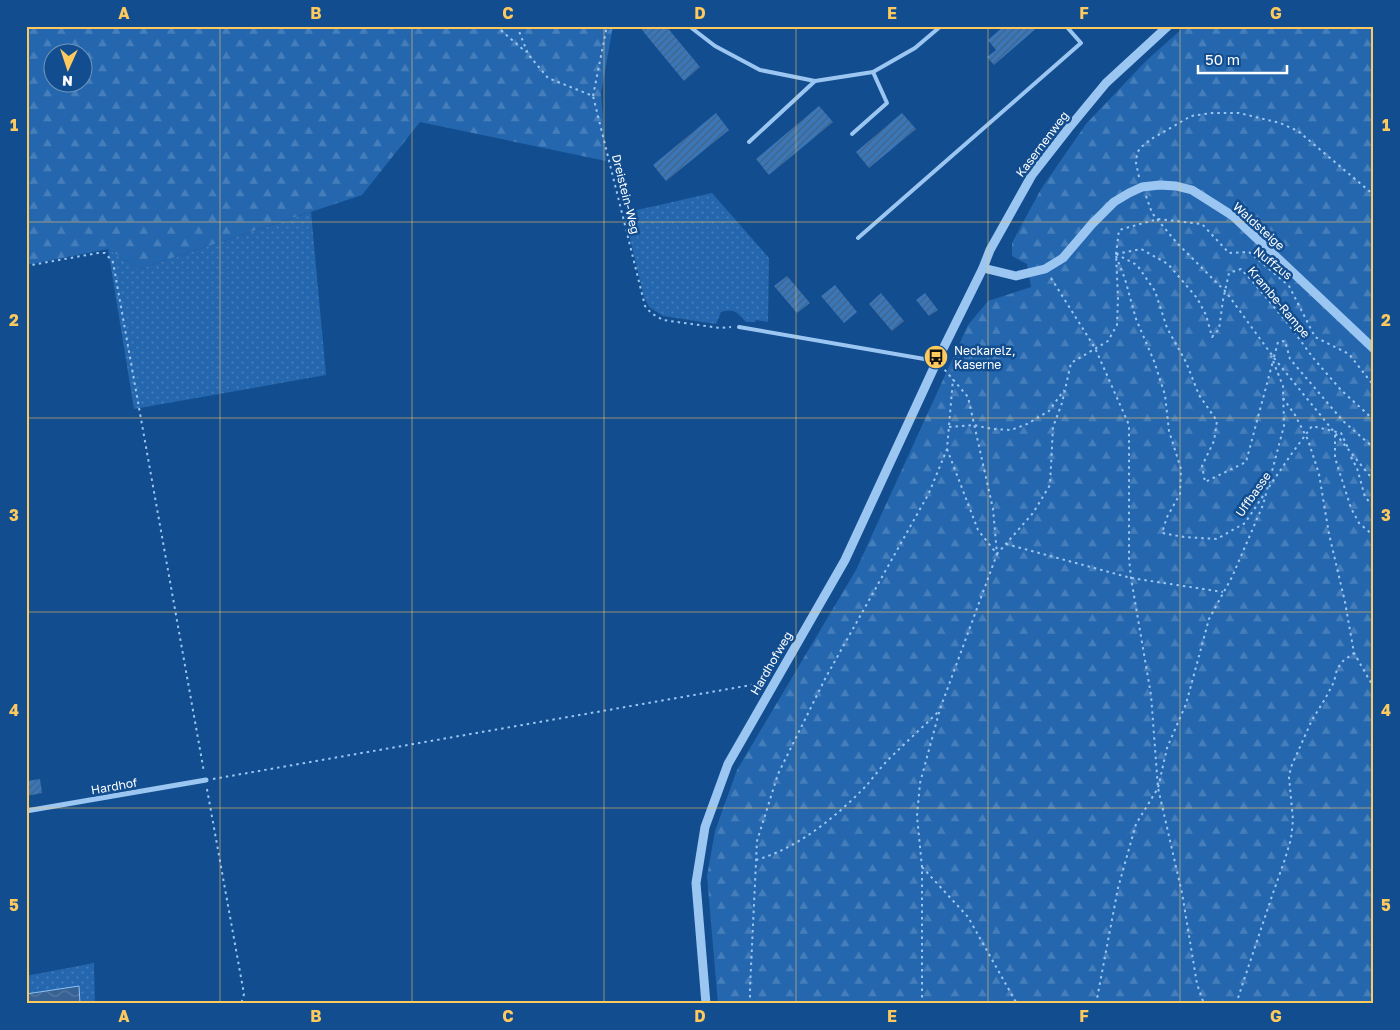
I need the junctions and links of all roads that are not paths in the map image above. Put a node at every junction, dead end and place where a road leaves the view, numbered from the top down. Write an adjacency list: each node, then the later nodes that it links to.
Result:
1 (689, 26): 6 (lane)
2 (941, 26): 5 (lane)
3 (1066, 26): 9 (lane)
4 (1168, 26): 10 (street, Kasernenweg)
5 (873, 72): 6 (lane); 7 (lane)
6 (815, 81): 8 (lane)
7 (852, 134)
8 (749, 142)
9 (858, 238)
10 (983, 268): 12 (street, Waldsteige); 13 (street, Kasernenweg)
11 (739, 327): 13 (lane)
12 (1374, 349)
13 (939, 357): 16 (street, Hardhofweg)
14 (206, 780): 15 (street, Hardhof)
15 (26, 811)
16 (706, 1004)

